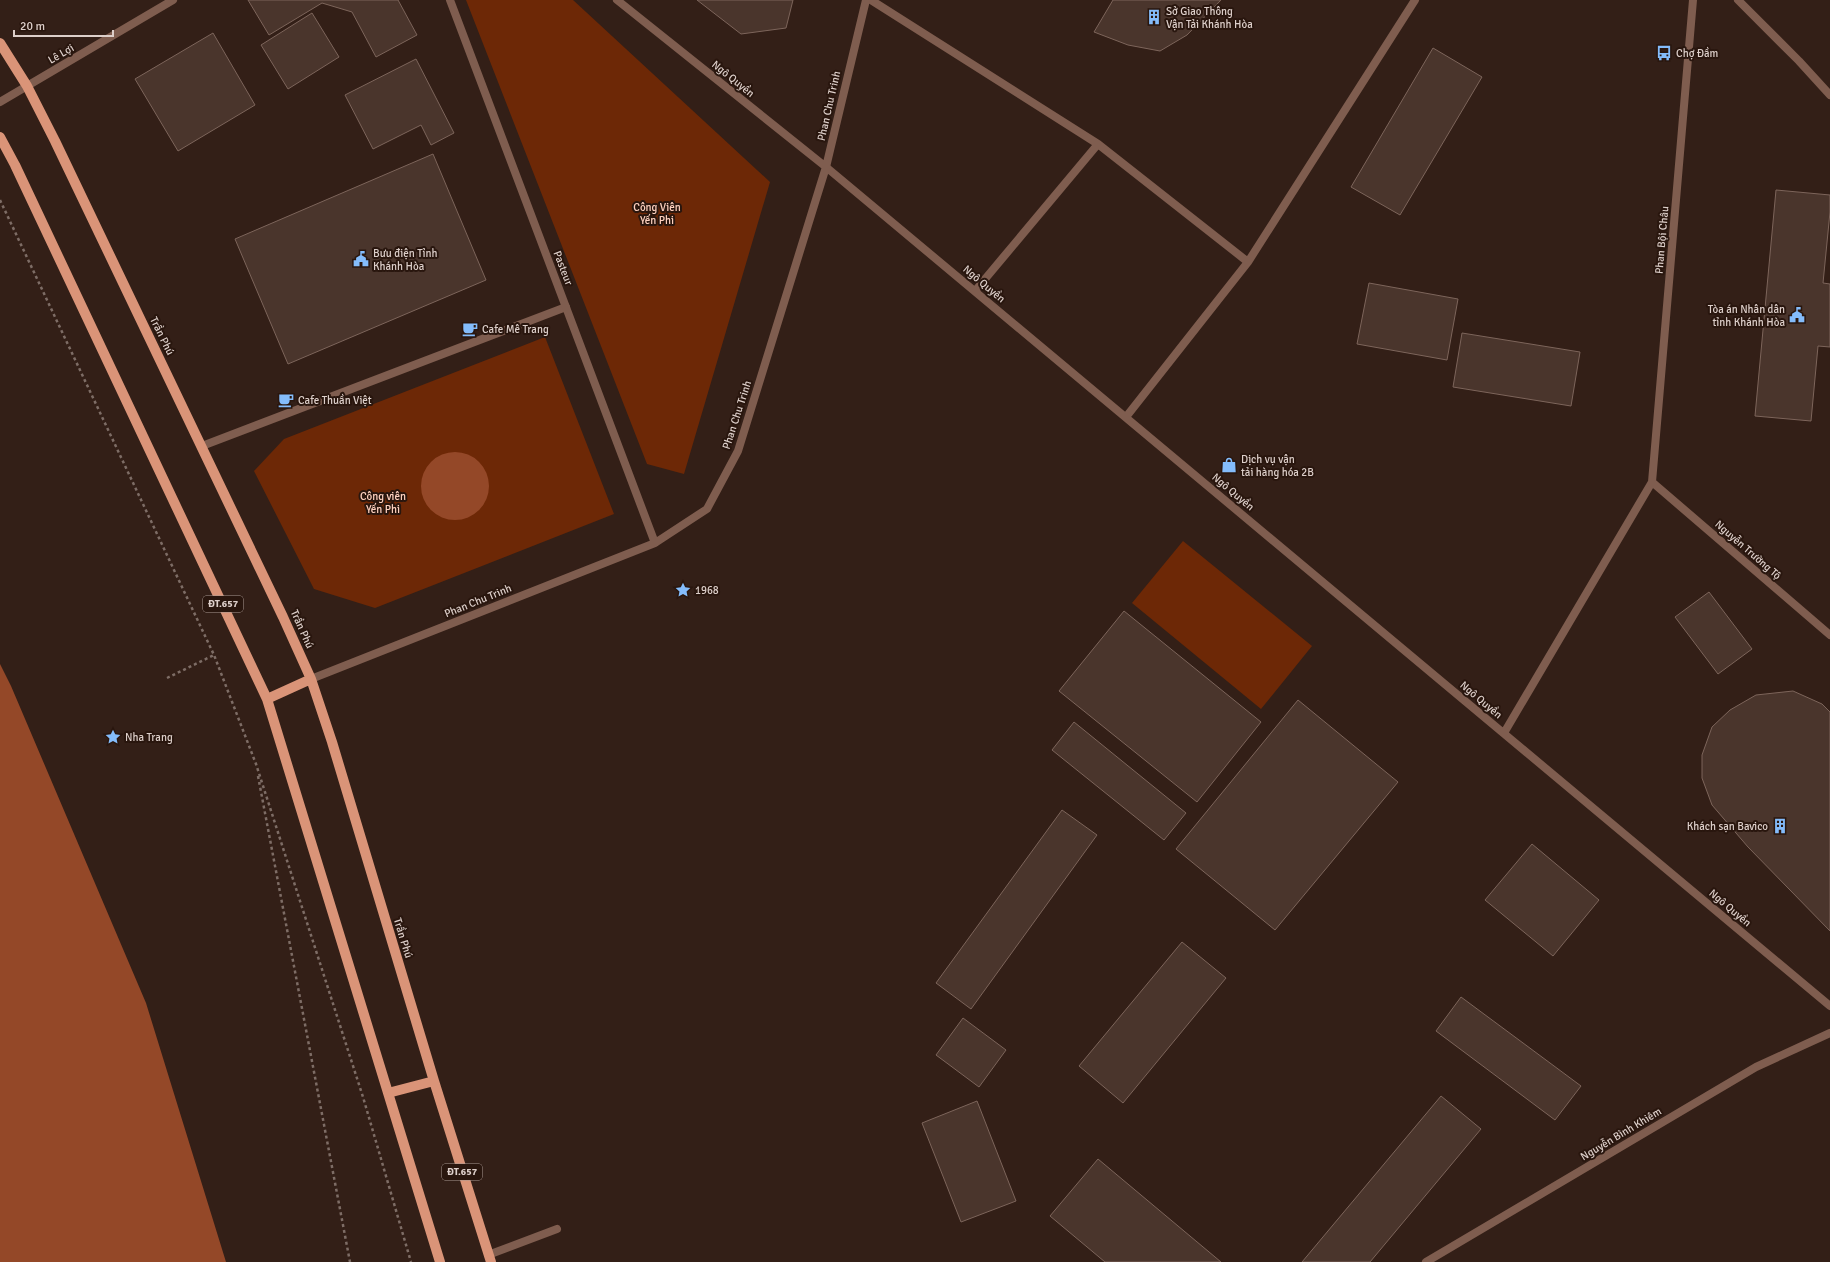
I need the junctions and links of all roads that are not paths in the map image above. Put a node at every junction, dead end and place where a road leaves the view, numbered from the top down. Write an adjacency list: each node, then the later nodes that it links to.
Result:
1 (173, 0): 10 (street, Lê Lợi)
2 (450, 0): 18 (street, Pasteur)
3 (617, 0): 15 (street, Ngô Quyền)
4 (866, 0): 15 (street, Phan Chu Trinh)
5 (870, 0): 14 (street)
6 (1415, 0): 16 (street)
7 (1693, 0): 21 (street, Phan Bội Châu)
8 (1738, 0): 11 (street)
9 (0, 43): 10 (main road, Trần Phú / ĐT.657)
10 (27, 86): 12 (street, Lê Lợi); 20 (main road, Trần Phú / ĐT.657)
11 (1830, 95)
12 (0, 102)
13 (0, 137): 25 (main road, ĐT.657)
14 (1098, 144): 16 (street); 17 (street)
15 (826, 167): 17 (street, Ngô Quyền); 22 (street, Phan Chu Trinh)
16 (1248, 262): 19 (street)
17 (975, 291): 19 (street, Ngô Quyền)
18 (566, 307): 20 (street); 22 (street, Pasteur)
19 (1126, 417): 26 (street, Ngô Quyền)
20 (202, 446): 24 (main road, Trần Phú / ĐT.657)
21 (1652, 482): 23 (street, Nguyễn Trường Tộ); 26 (street)
22 (655, 543): 24 (street, Phan Chu Trinh)
23 (1830, 635)
24 (311, 679): 25 (main road); 29 (main road, Trần Phú / ĐT.657)
25 (267, 698): 30 (main road, ĐT.657)
26 (1504, 734): 27 (street, Ngô Quyền)
27 (1830, 1006)
28 (1830, 1033): 34 (street, Nguyễn Bình Khiêm)
29 (434, 1081): 30 (main road); 32 (main road, Trần Phú / ĐT.657)
30 (388, 1093): 33 (main road, ĐT.657)
31 (557, 1229): 32 (street)
32 (490, 1258)
33 (440, 1262)
34 (1426, 1262)

